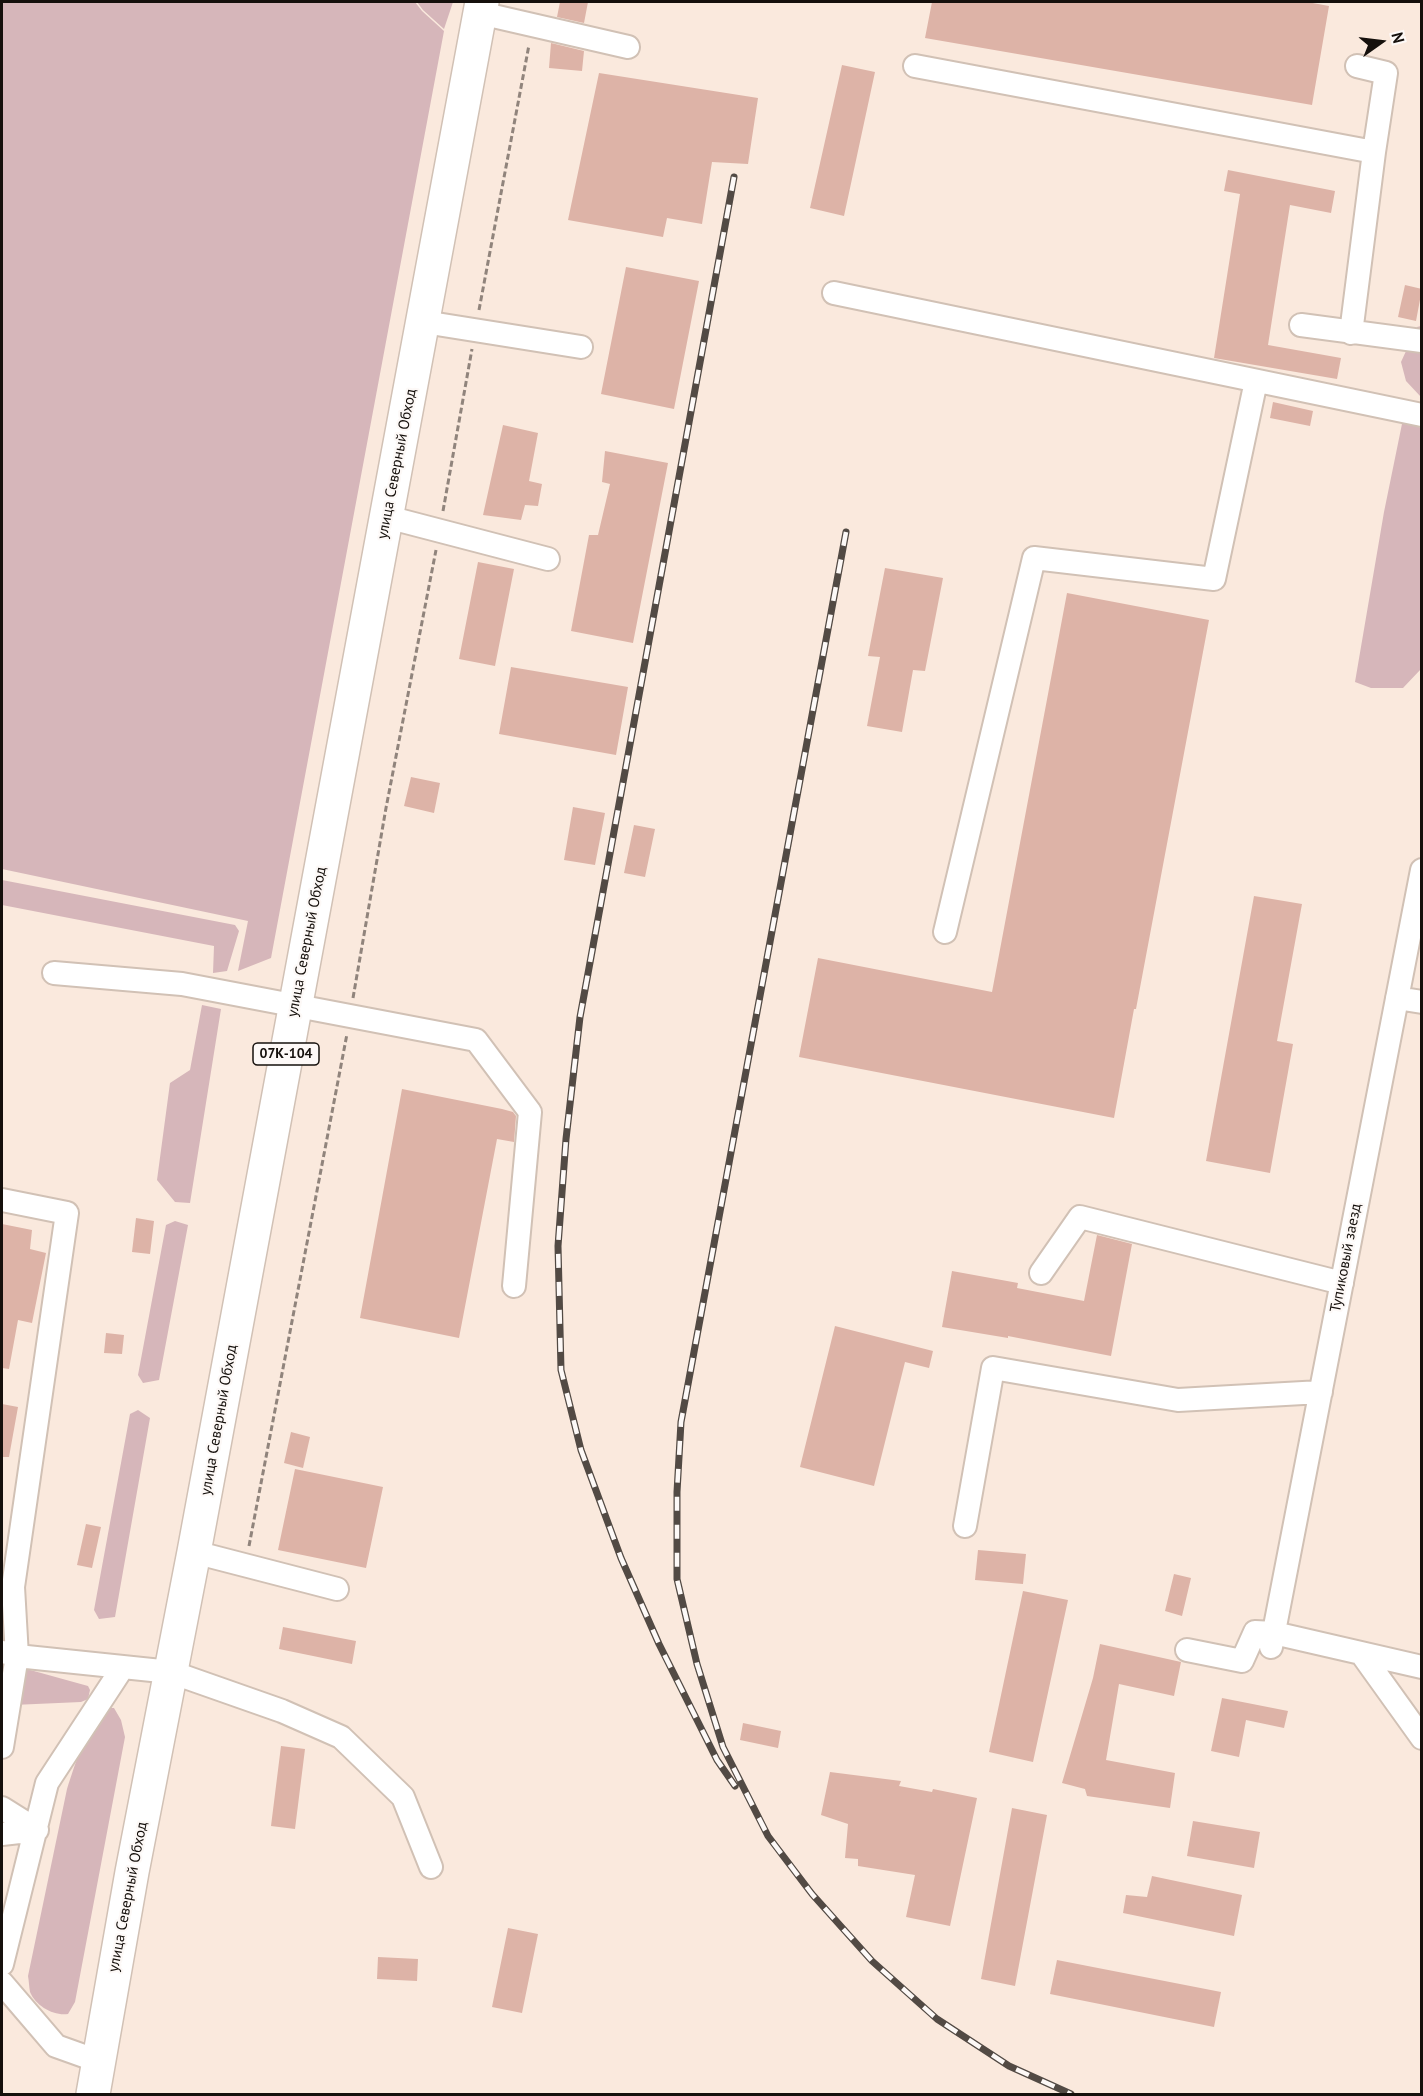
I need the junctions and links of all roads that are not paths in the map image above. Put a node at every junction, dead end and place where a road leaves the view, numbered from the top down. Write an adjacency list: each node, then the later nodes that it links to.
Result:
1 (481, 7): 2 (street); 7 (highway, улица Северный Обход / 07К-104)
2 (628, 47)
3 (915, 66): 5 (street)
4 (1357, 66): 5 (street)
5 (1374, 152): 9 (street)
6 (834, 293): 12 (street)
7 (424, 322): 11 (street); 14 (highway, улица Северный Обход / 07К-104)
8 (1301, 325): 9 (street)
9 (1351, 333): 10 (street)
10 (1422, 341)
11 (581, 346)
12 (1256, 381): 13 (street); 17 (street)
13 (1422, 415)
14 (387, 517): 15 (street); 21 (highway, улица Северный Обход / 07К-104)
15 (548, 559)
16 (1422, 870): 19 (street, Тупиковый заезд)
17 (945, 932)
18 (54, 973): 21 (street)
19 (1397, 998): 20 (street); 24 (street, Тупиковый заезд)
20 (1422, 1002)
21 (295, 1007): 25 (street); 28 (highway, улица Северный Обход / 07К-104)
22 (2, 1200): 33 (street)
23 (1041, 1273): 24 (street)
24 (1342, 1283): 26 (street, Тупиковый заезд)
25 (514, 1287)
26 (1321, 1392): 27 (street); 30 (street, Тупиковый заезд)
27 (965, 1526)
28 (194, 1552): 29 (street); 36 (highway, улица Северный Обход / 07К-104)
29 (337, 1588)
30 (1272, 1640): 31 (street); 32 (street)
31 (1187, 1650)
32 (1361, 1653): 35 (street); 37 (street)
33 (9, 1654): 34 (street); 38 (street)
34 (123, 1667): 36 (street); 40 (street)
35 (1422, 1667)
36 (171, 1672): 42 (street); 45 (highway, улица Северный Обход / 07К-104)
37 (1422, 1738)
38 (2, 1747)
39 (2, 1808): 40 (street)
40 (37, 1830): 41 (street); 43 (street)
41 (2, 1834)
42 (431, 1867)
43 (2, 1964)
44 (2, 1983): 45 (street)
45 (98, 2061): 46 (highway, улица Северный Обход / 07К-104)
46 (93, 2094)

